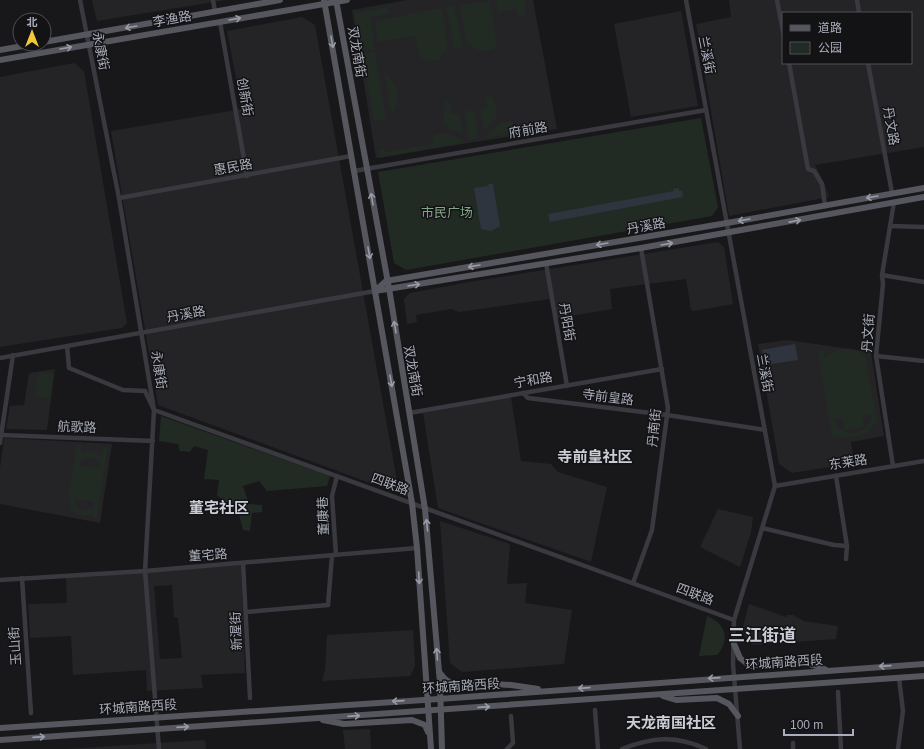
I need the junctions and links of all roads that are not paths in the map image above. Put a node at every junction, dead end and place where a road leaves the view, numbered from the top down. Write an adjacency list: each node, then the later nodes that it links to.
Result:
1 (80, 0): 14 (street, 永康街)
2 (213, 0): 10 (street)
3 (280, 0): 10 (main road, 李渔路)
4 (348, 0): 8 (main road, 李渔路)
5 (686, 0): 22 (street, 兰溪街)
6 (777, 0): 13 (street)
7 (857, 0): 11 (street)
8 (337, 1): 9 (main road, 李渔路); 24 (main road, 双龙南街)
9 (325, 2): 12 (main road, 李渔路, one-way to 9); 23 (main road, 双龙南街, one-way to 23)
10 (215, 12): 14 (main road, 李渔路, one-way to 14)
11 (859, 12)
12 (220, 22): 16 (main road, 李渔路); 26 (street, 创新街)
13 (782, 27)
14 (86, 35): 15 (main road, 李渔路); 16 (street, 永康街)
15 (52, 41)
16 (88, 44): 19 (main road, 李渔路, one-way to 16); 30 (street, 永康街)
17 (12, 48): 18 (main road)
18 (0, 50)
19 (0, 60)
20 (789, 64): 32 (street)
21 (868, 64): 28 (street, 丹文路)
22 (706, 110): 24 (street, 府前路); 33 (street, 兰溪街)
23 (351, 156): 25 (main road, 双龙南街); 26 (street, 惠民路)
24 (367, 169): 25 (street, 府前路); 40 (main road, 双龙南街, one-way to 24)
25 (354, 171): 43 (main road, 双龙南街, one-way to 43)
26 (247, 176): 30 (street, 惠民路)
27 (924, 188): 28 (main road, 丹溪路)
28 (892, 193): 32 (main road, 丹溪路, one-way to 32)
29 (924, 197): 31 (main road, 丹溪路)
30 (119, 198): 44 (street, 永康街)
31 (894, 202): 34 (street, 丹文街); 36 (main road, 丹溪路, one-way to 31)
32 (825, 206): 33 (main road, 丹溪路, one-way to 33)
33 (727, 223): 36 (street, 兰溪街); 40 (main road, 丹溪路, one-way to 40)
34 (890, 226): 35 (street); 39 (street, 丹文街)
35 (924, 227)
36 (728, 233): 37 (main road, 丹溪路, one-way to 36); 56 (street, 兰溪街)
37 (641, 248): 38 (main road, 丹溪路); 50 (street, 丹南街)
38 (546, 263): 42 (main road, 丹溪路, one-way to 38); 51 (street, 丹阳街)
39 (882, 275): 41 (street); 47 (street, 丹文街)
40 (386, 281): 42 (main road, 双龙南街); 43 (main road)
41 (924, 282)
42 (389, 288): 43 (main road, 丹溪路); 54 (main road, 双龙南街, one-way to 42)
43 (376, 291): 44 (street, 丹溪路); 65 (main road, 双龙南街, one-way to 65)
44 (142, 334): 45 (street, 丹溪路); 53 (street, 永康街)
45 (66, 346): 46 (street, 丹溪路); 53 (street)
46 (13, 355): 48 (street, 丹溪路); 57 (street)
47 (876, 356): 49 (street); 61 (street, 丹文街)
48 (0, 358)
49 (924, 361)
50 (662, 369): 51 (street, 宁和路); 55 (street, 丹南街)
51 (567, 386): 52 (street, 宁和路)
52 (523, 393): 54 (street, 宁和路); 55 (street, 寺前皇路)
53 (154, 410): 58 (street, 永康街); 62 (street, 四联路)
54 (409, 413): 66 (main road, 双龙南街)
55 (667, 415): 56 (street, 寺前皇路); 76 (street, 丹南街)
56 (764, 430): 64 (street, 兰溪街)
57 (1, 435): 58 (street, 航歌路); 59 (street)
58 (152, 441): 73 (street, 永康街)
59 (0, 443)
60 (924, 461): 61 (street, 东莱路)
61 (893, 466): 63 (street, 东莱路)
62 (337, 476): 65 (street, 四联路); 70 (street, 董康巷)
63 (836, 476): 64 (street, 东莱路); 68 (street)
64 (775, 486): 67 (street, 兰溪街)
65 (412, 503): 66 (street, 四联路); 69 (main road, 双龙南街)
66 (425, 509): 76 (street, 四联路); 82 (main road, 双龙南街, one-way to 66)
67 (762, 528): 68 (street); 78 (street, 兰溪街)
68 (847, 546): 71 (street)
69 (417, 548): 70 (street, 董宅路); 91 (main road, 双龙南街, one-way to 91)
70 (334, 555): 72 (street, 董宅路); 77 (street, 董康巷)
71 (846, 559)
72 (243, 563): 73 (street, 董宅路); 77 (street, 新渥街)
73 (145, 571): 74 (street, 董宅路); 99 (street, 永康街)
74 (22, 578): 75 (street, 董宅路); 96 (street, 玉山街)
75 (0, 580)
76 (633, 584): 78 (street, 四联路)
77 (246, 612): 90 (street, 新渥街)
78 (734, 620): 79 (street, 兰溪街)
79 (734, 644): 81 (main road); 84 (street, 兰溪街)
80 (924, 664): 81 (main road, 环城南路西段, one-way to 81)
81 (827, 670): 84 (main road, 环城南路西段)
82 (439, 671): 87 (main road); 92 (main road, 双龙南街)
83 (924, 676): 85 (main road, 环城南路西段)
84 (734, 677): 86 (street, 兰溪街); 87 (main road, 环城南路西段, one-way to 87)
85 (899, 678): 86 (main road, 环城南路西段); 116 (street)
86 (735, 690): 89 (main road, 环城南路西段); 98 (street, 兰溪街)
87 (550, 691): 92 (main road, 环城南路西段)
88 (838, 692): 115 (street)
89 (660, 695): 93 (main road, 环城南路西段, one-way to 89); 98 (main road)
90 (250, 698)
91 (427, 699): 92 (main road, 环城南路西段); 95 (main road, 双龙南街); 99 (main road, 环城南路西段, one-way to 99)
92 (440, 699): 93 (main road, 双龙南街)
93 (440, 710): 95 (main road, 环城南路西段); 108 (main road, 双龙南街)
94 (595, 710): 110 (street)
95 (428, 711): 100 (main road, 环城南路西段, one-way to 95); 103 (main road, 双龙南街)
96 (31, 713)
97 (511, 716): 109 (street)
98 (738, 716): 113 (street, 兰溪街)
99 (157, 717): 101 (main road, 环城南路西段); 102 (street, 永康街)
100 (314, 718): 102 (main road, 环城南路西段, one-way to 100); 103 (main road)
101 (0, 728)
102 (158, 729): 104 (main road, 环城南路西段, one-way to 102); 106 (street, 永康街)
103 (430, 736): 107 (main road, 双龙南街)
104 (0, 740)
105 (793, 743): 114 (street)
106 (159, 749)
107 (430, 749)
108 (442, 749)
109 (507, 749)
110 (598, 749)
111 (622, 749): 112 (street)
112 (706, 749)
113 (740, 749)
114 (793, 749)
115 (840, 749)
116 (898, 749)

